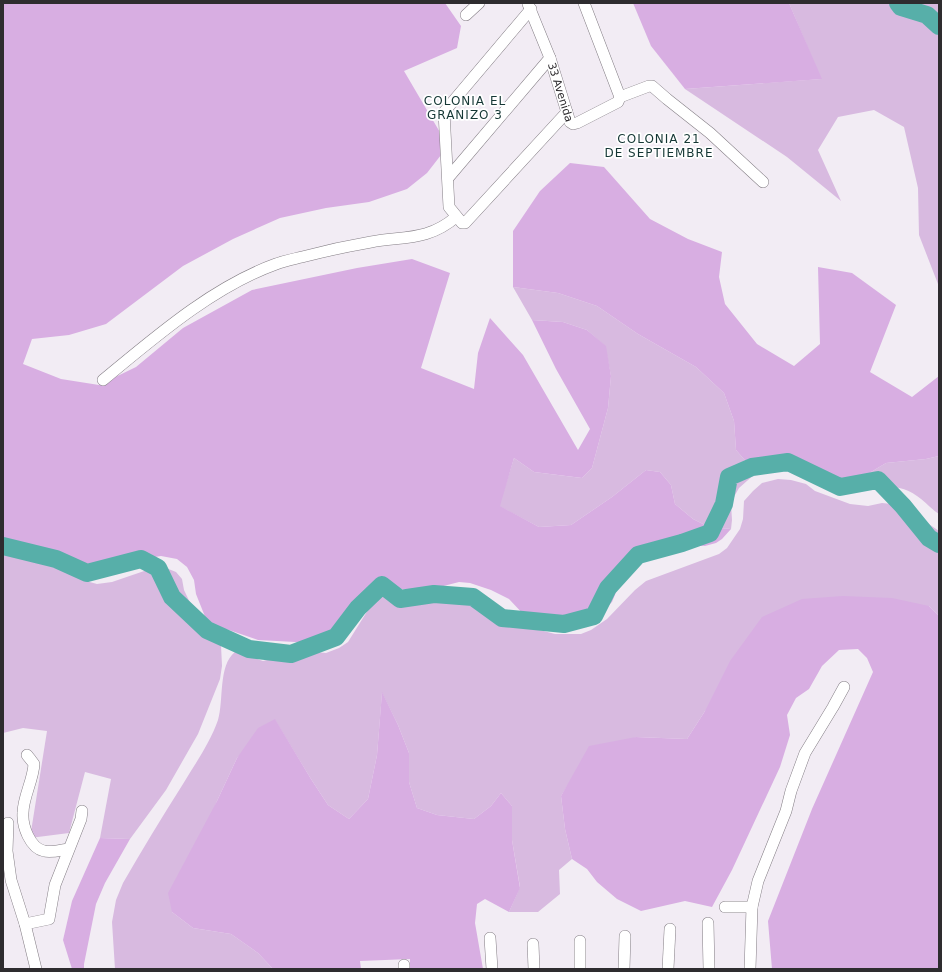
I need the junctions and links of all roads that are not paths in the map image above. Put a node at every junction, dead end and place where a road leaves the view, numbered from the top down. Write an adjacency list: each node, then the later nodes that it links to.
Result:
1 (479, 3): 4 (street)
2 (584, 3): 6 (street)
3 (530, 6): 5 (street, 33 Avenida); 8 (street)
4 (466, 15)
5 (550, 58): 7 (street, 33 Avenida); 8 (street)
6 (620, 97): 7 (street, 33 Avenida); 9 (street, 33 Avenida)
7 (567, 112): 10 (street)
8 (448, 178): 10 (street)
9 (763, 182)
10 (456, 217): 11 (street)
11 (103, 380)
12 (844, 687): 18 (street)
13 (26, 755): 16 (street)
14 (82, 811): 16 (street)
15 (8, 823): 20 (street)
16 (68, 849): 20 (street)
17 (725, 907): 18 (street)
18 (752, 907): 33 (street)
19 (708, 923): 32 (street)
20 (24, 924): 26 (street)
21 (670, 929): 31 (street)
22 (624, 936): 30 (street)
23 (490, 938): 27 (street)
24 (580, 941): 29 (street)
25 (534, 944): 28 (street)
26 (36, 969)
27 (492, 969)
28 (534, 969)
29 (580, 969)
30 (624, 969)
31 (668, 969)
32 (709, 969)
33 (750, 969)

